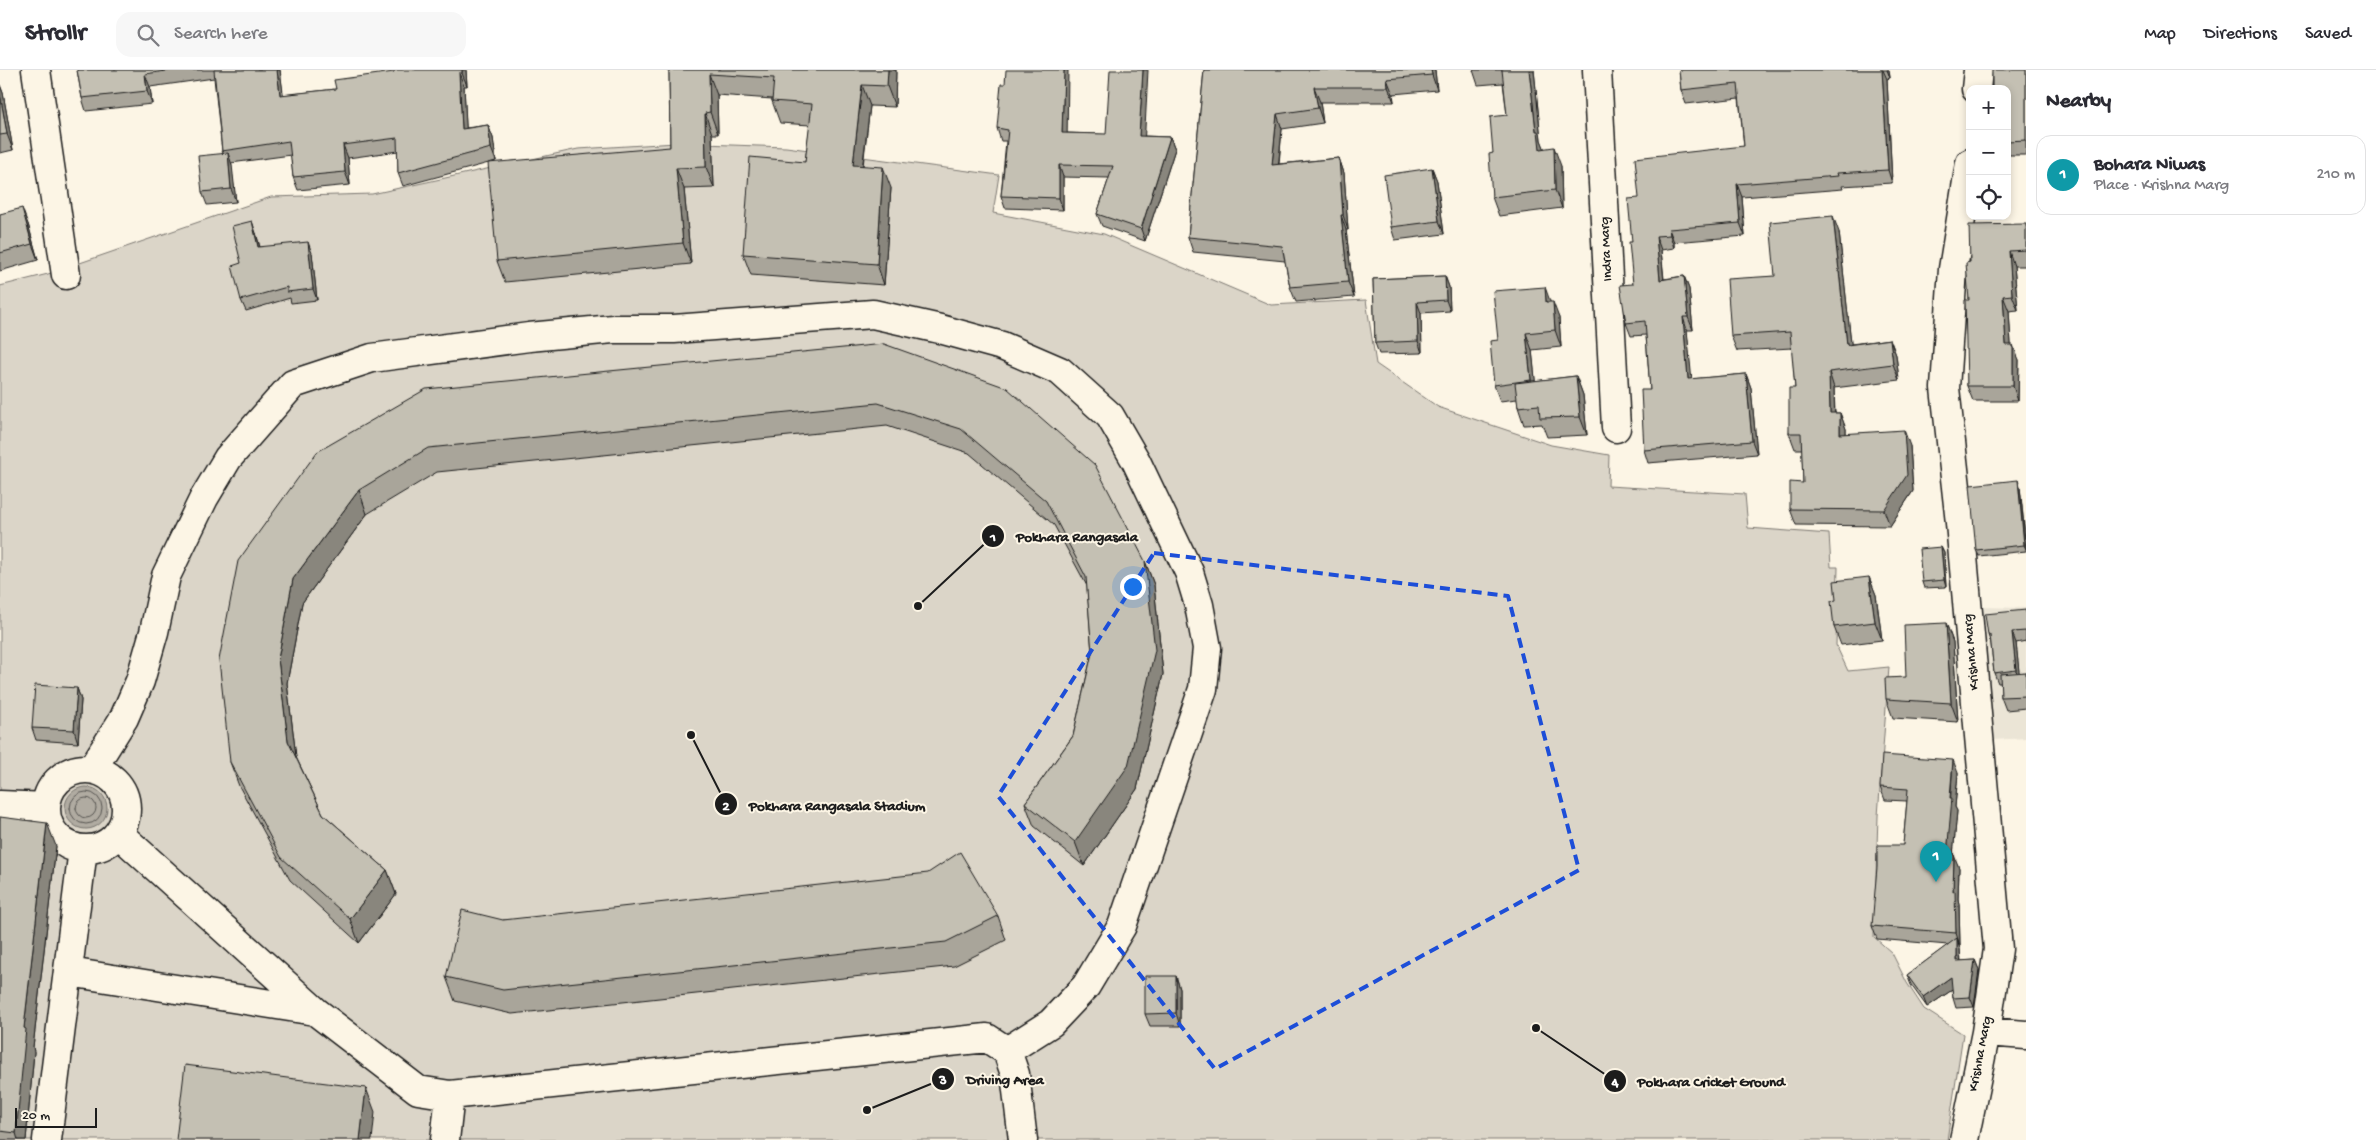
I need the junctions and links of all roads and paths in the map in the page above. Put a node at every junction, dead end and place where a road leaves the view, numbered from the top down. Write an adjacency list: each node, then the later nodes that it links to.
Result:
1 (36, 70): 6 (street)
2 (1597, 70): 7 (street, Indra Marg)
3 (1978, 70): 4 (street)
4 (1976, 85)
5 (1968, 175): 15 (street, Krishna Marg)
6 (66, 275)
7 (1616, 428)
8 (92, 768): 10 (street); 11 (street); 17 (street)
9 (0, 805): 10 (street)
10 (46, 807): 12 (street)
11 (118, 833): 12 (street); 14 (street)
12 (83, 849): 13 (street)
13 (69, 972): 14 (street); 19 (street)
14 (315, 1011): 18 (street)
15 (1986, 1032): 16 (street); 22 (street, Krishna Marg)
16 (2026, 1035)
17 (1007, 1051): 18 (street); 21 (street)
18 (450, 1095): 20 (street)
19 (47, 1140)
20 (445, 1140)
21 (1023, 1140)
22 (1964, 1140)

